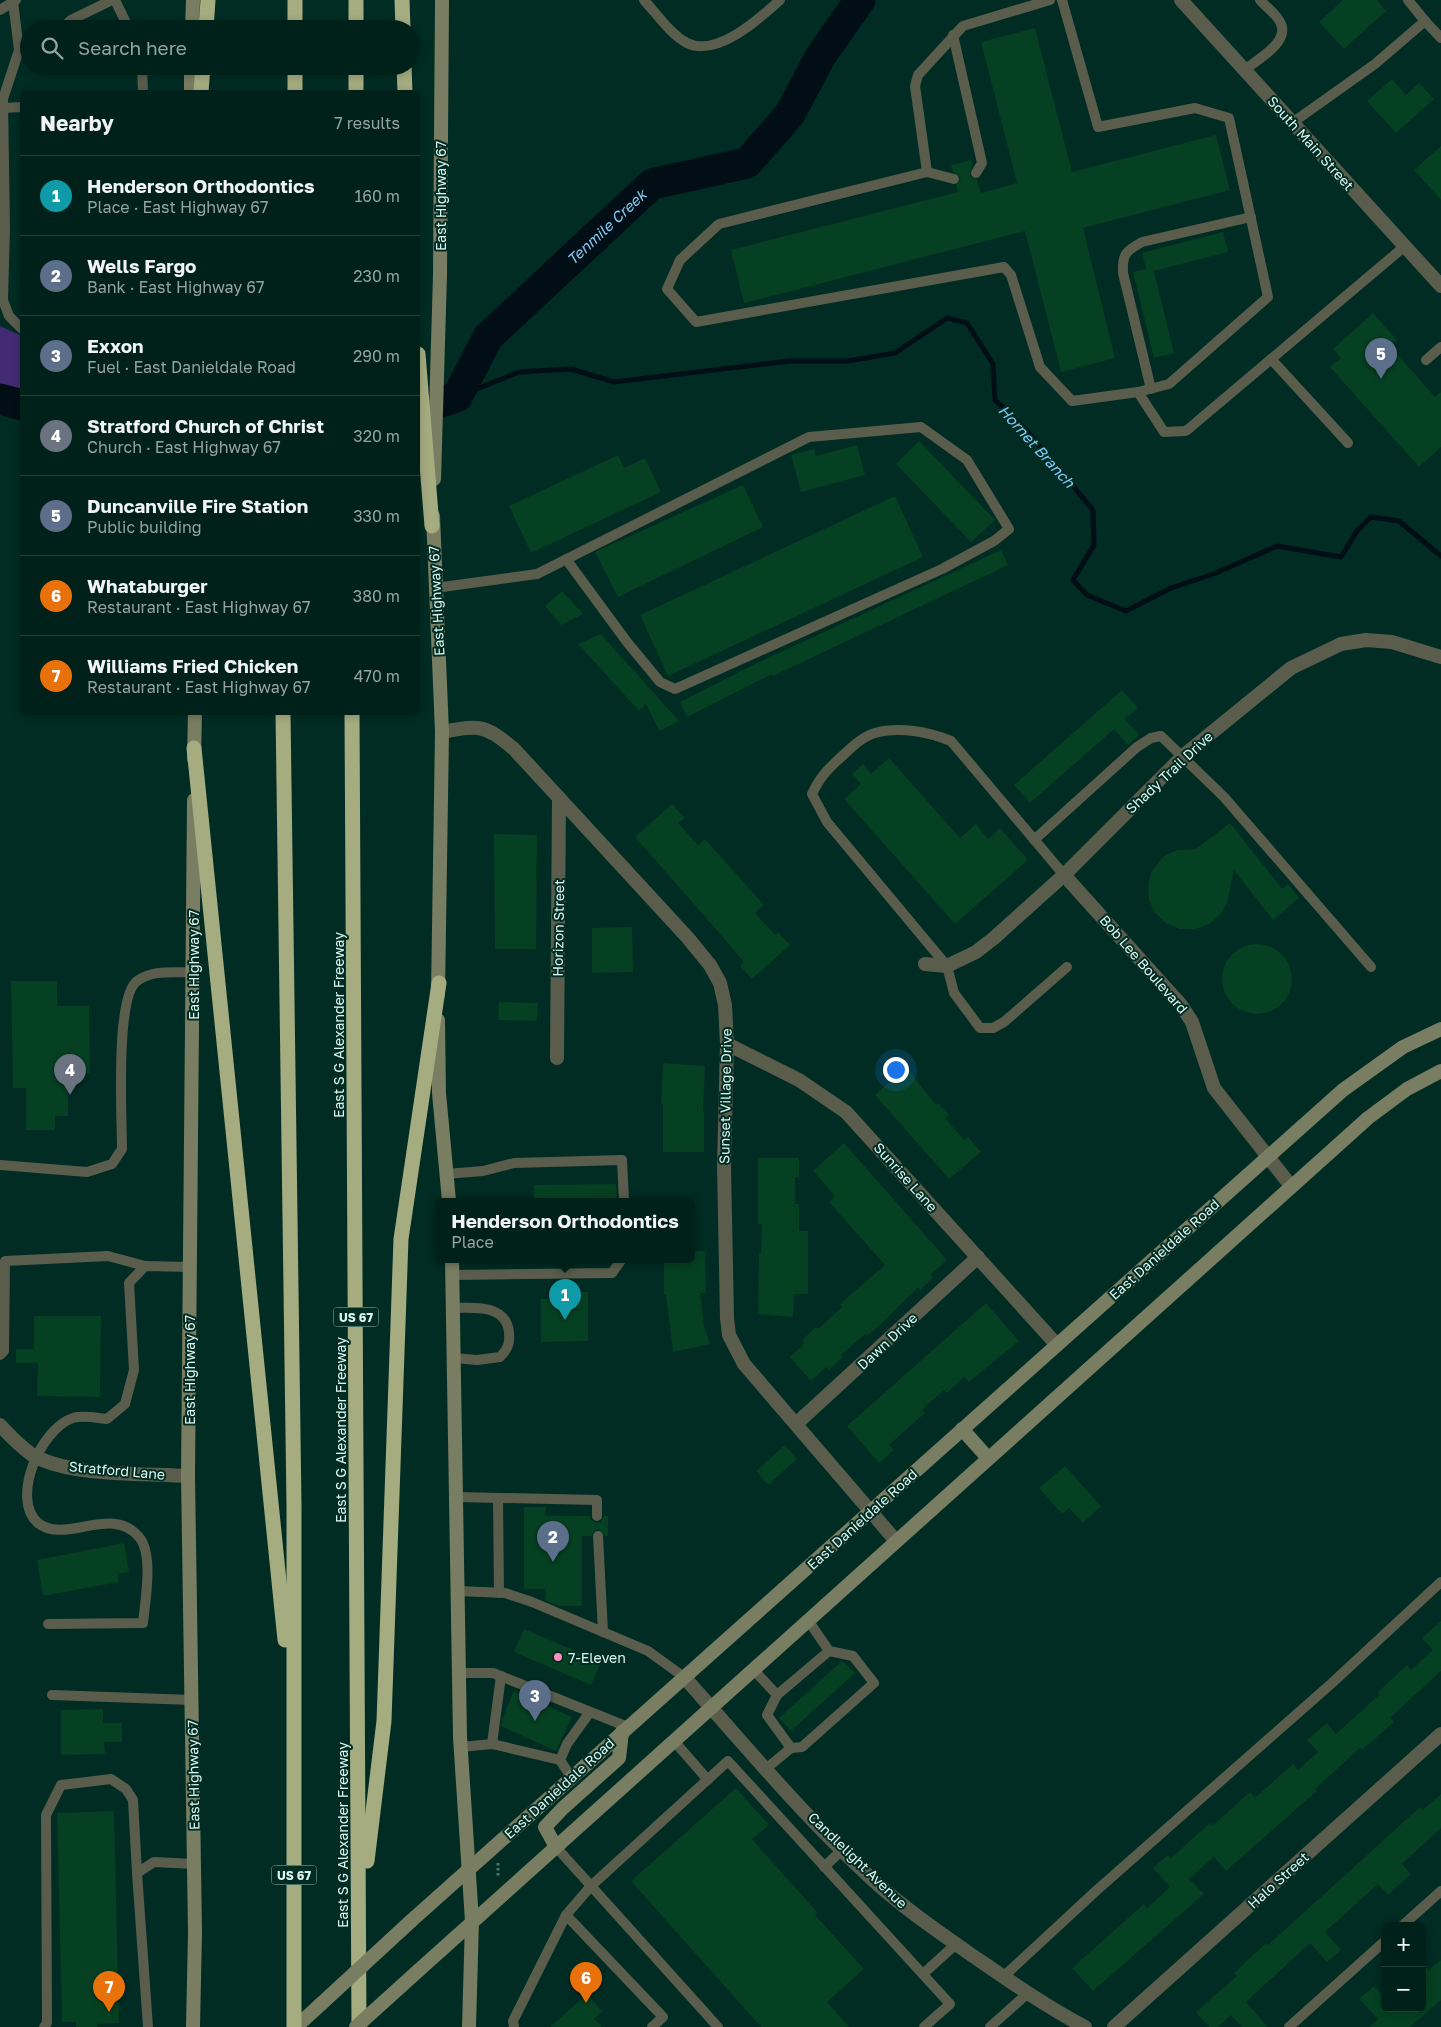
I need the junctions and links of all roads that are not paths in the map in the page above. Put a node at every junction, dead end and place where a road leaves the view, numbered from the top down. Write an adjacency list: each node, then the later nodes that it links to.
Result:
1 (114, 0): 17 (lane); 18 (lane)
2 (192, 0): 19 (main road)
3 (208, 0): 20 (highway)
4 (295, 0): 21 (highway)
5 (356, 0): 22 (highway)
6 (402, 0): 23 (highway)
7 (442, 0): 59 (main road, East Highway 67)
8 (644, 0): 9 (lane)
9 (780, 0)
10 (1050, 0): 26 (lane)
11 (1062, 0): 48 (lane)
12 (1181, 0): 29 (street, South Main Street)
13 (1260, 0): 29 (lane)
14 (1408, 0): 24 (lane)
15 (14, 1): 16 (lane); 25 (lane)
16 (0, 10)
17 (71, 20)
18 (124, 20)
19 (192, 20)
20 (207, 20)
21 (295, 20)
22 (356, 20)
23 (403, 20)
24 (1425, 21): 27 (lane); 44 (lane)
25 (20, 30)
26 (953, 35): 45 (lane); 46 (lane)
27 (1441, 38)
28 (20, 58): 43 (lane)
29 (1244, 70): 44 (street, South Main Street)
30 (142, 75): 36 (lane)
31 (191, 75): 37 (main road)
32 (202, 75): 38 (highway)
33 (295, 75): 39 (highway)
34 (356, 75): 40 (highway)
35 (404, 75): 41 (highway)
36 (143, 90)
37 (191, 90)
38 (200, 90)
39 (295, 90)
40 (356, 90)
41 (405, 90)
42 (20, 107): 43 (lane)
43 (4, 108): 51 (lane)
44 (1292, 123): 49 (street, South Main Street)
45 (927, 172): 47 (lane); 57 (lane)
46 (976, 173)
47 (954, 179)
48 (1251, 217): 56 (lane); 56 (lane)
49 (1405, 246): 50 (street, South Main Street); 53 (lane)
50 (1441, 286)
51 (20, 327)
52 (1441, 347): 54 (lane)
53 (1271, 359): 57 (lane); 58 (lane)
54 (1426, 360)
55 (420, 379): 59 (highway)
56 (1151, 389): 57 (lane)
57 (1138, 392)
58 (1348, 443)
59 (432, 526): 61 (main road, East Highway 67)
60 (566, 559): 60 (lane); 61 (lane)
61 (435, 588): 66 (main road, East Highway 67)
62 (1441, 657): 68 (street, Shady Trail Drive)
63 (195, 715): 67 (main road, East Highway 67)
64 (283, 715): 126 (highway, US 67)
65 (352, 715): 147 (highway, East S G Alexander Freeway / US 67)
66 (442, 732): 69 (street, Sunset Village Drive); 77 (main road, East Highway 67)
67 (194, 748): 76 (main road, East Highway 67); 126 (highway)
68 (1183, 756): 70 (lane); 71 (street, Shady Trail Drive); 74 (lane)
69 (559, 798): 79 (street, Sunset Village Drive); 80 (street, Horizon Street)
70 (1034, 840): 71 (lane); 73 (lane)
71 (1064, 875): 73 (street, Shady Trail Drive); 82 (street, Bob Lee Boulevard)
72 (925, 964): 73 (street)
73 (947, 966): 75 (lane)
74 (1371, 966)
75 (1067, 967)
76 (192, 972): 83 (lane); 92 (main road, East Highway 67)
77 (439, 983): 84 (main road, East Highway 67); 147 (highway)
78 (1441, 1029): 82 (main road, East Danieldale Road)
79 (727, 1044): 88 (street, Sunrise Lane); 98 (street, Sunset Village Drive)
80 (557, 1058)
81 (1441, 1071): 85 (main road)
82 (1268, 1156): 85 (street, Bob Lee Boulevard); 95 (main road, East Danieldale Road)
83 (0, 1165)
84 (446, 1174): 86 (main road, East Highway 67); 87 (lane)
85 (1291, 1186): 102 (main road)
86 (448, 1198)
87 (624, 1198)
88 (978, 1257): 95 (street, Sunrise Lane); 98 (street, Dawn Drive)
89 (452, 1263): 93 (main road)
90 (619, 1263): 93 (lane)
91 (145, 1266): 92 (lane); 96 (lane); 101 (lane)
92 (190, 1267): 103 (main road, East Highway 67)
93 (452, 1275): 94 (main road)
94 (453, 1308): 97 (main road); 97 (lane)
95 (1057, 1345): 100 (main road, East Danieldale Road)
96 (0, 1356)
97 (454, 1358): 104 (main road)
98 (796, 1424): 106 (street, Sunset Village Drive)
99 (0, 1425): 101 (street, Stratford Lane)
100 (962, 1429): 102 (main road); 106 (main road, East Danieldale Road)
101 (36, 1456): 103 (street, Stratford Lane); 114 (lane)
102 (988, 1458): 109 (main road)
103 (188, 1476): 123 (main road, East Highway 67)
104 (457, 1497): 105 (lane); 111 (main road)
105 (498, 1498): 107 (lane); 112 (lane)
106 (870, 1511): 109 (street, Sunset Village Drive); 120 (main road, East Danieldale Road)
107 (597, 1516)
108 (598, 1536): 115 (lane)
109 (896, 1541): 113 (main road)
110 (1441, 1582): 152 (lane)
111 (459, 1591): 112 (lane); 118 (main road)
112 (499, 1593): 115 (lane)
113 (808, 1620): 116 (lane); 117 (main road)
114 (48, 1624)
115 (603, 1632): 120 (lane)
116 (829, 1652): 122 (lane); 132 (lane)
117 (753, 1669): 122 (lane); 124 (main road)
118 (460, 1673): 119 (lane); 131 (main road)
119 (501, 1676): 125 (lane); 130 (lane)
120 (684, 1677): 124 (street, Candlelight Avenue); 127 (main road, East Danieldale Road)
121 (52, 1694): 123 (lane)
122 (777, 1695): 132 (lane)
123 (192, 1700): 139 (main road, East Highway 67)
124 (711, 1707): 129 (main road); 134 (street, Candlelight Avenue)
125 (590, 1712): 127 (lane); 133 (lane)
126 (294, 1722): 157 (highway, US 67)
127 (625, 1730): 135 (main road, East Danieldale Road); 137 (main road)
128 (1441, 1734): 166 (street, Halo Street)
129 (674, 1741): 136 (lane); 137 (main road)
130 (492, 1744): 131 (lane); 133 (lane)
131 (461, 1747): 141 (main road)
132 (791, 1748): 134 (lane)
133 (560, 1760): 135 (lane)
134 (767, 1768): 138 (street, Candlelight Avenue)
135 (571, 1777): 141 (main road, East Danieldale Road)
136 (708, 1780): 140 (lane); 143 (lane)
137 (556, 1847): 143 (lane); 146 (main road)
138 (842, 1850): 140 (lane); 149 (street, Candlelight Avenue)
139 (194, 1864): 142 (lane); 156 (main road, East Highway 67)
140 (824, 1866): 151 (lane)
141 (470, 1868): 146 (main road); 157 (main road, East Danieldale Road, bridge)
142 (137, 1874): 154 (lane); 155 (lane)
143 (591, 1886): 145 (lane); 162 (lane)
144 (1441, 1891): 148 (lane)
145 (566, 1915): 160 (lane); 161 (lane)
146 (472, 1921): 158 (main road, bridge); 159 (main road)
147 (359, 1922): 158 (highway, East S G Alexander Freeway / US 67)
148 (1406, 1922)
149 (956, 1944): 151 (lane); 152 (street, Candlelight Avenue)
150 (1381, 1946): 167 (lane)
151 (923, 1974): 163 (lane)
152 (1003, 1977): 153 (street, Candlelight Avenue)
153 (1028, 1993): 164 (lane); 165 (street, Candlelight Avenue)
154 (46, 2025)
155 (148, 2027)
156 (193, 2027)
157 (295, 2027)
158 (358, 2027)
159 (470, 2027)
160 (514, 2027)
161 (652, 2027)
162 (718, 2027)
163 (924, 2027)
164 (990, 2027)
165 (1085, 2027)
166 (1114, 2027)
167 (1289, 2027)

